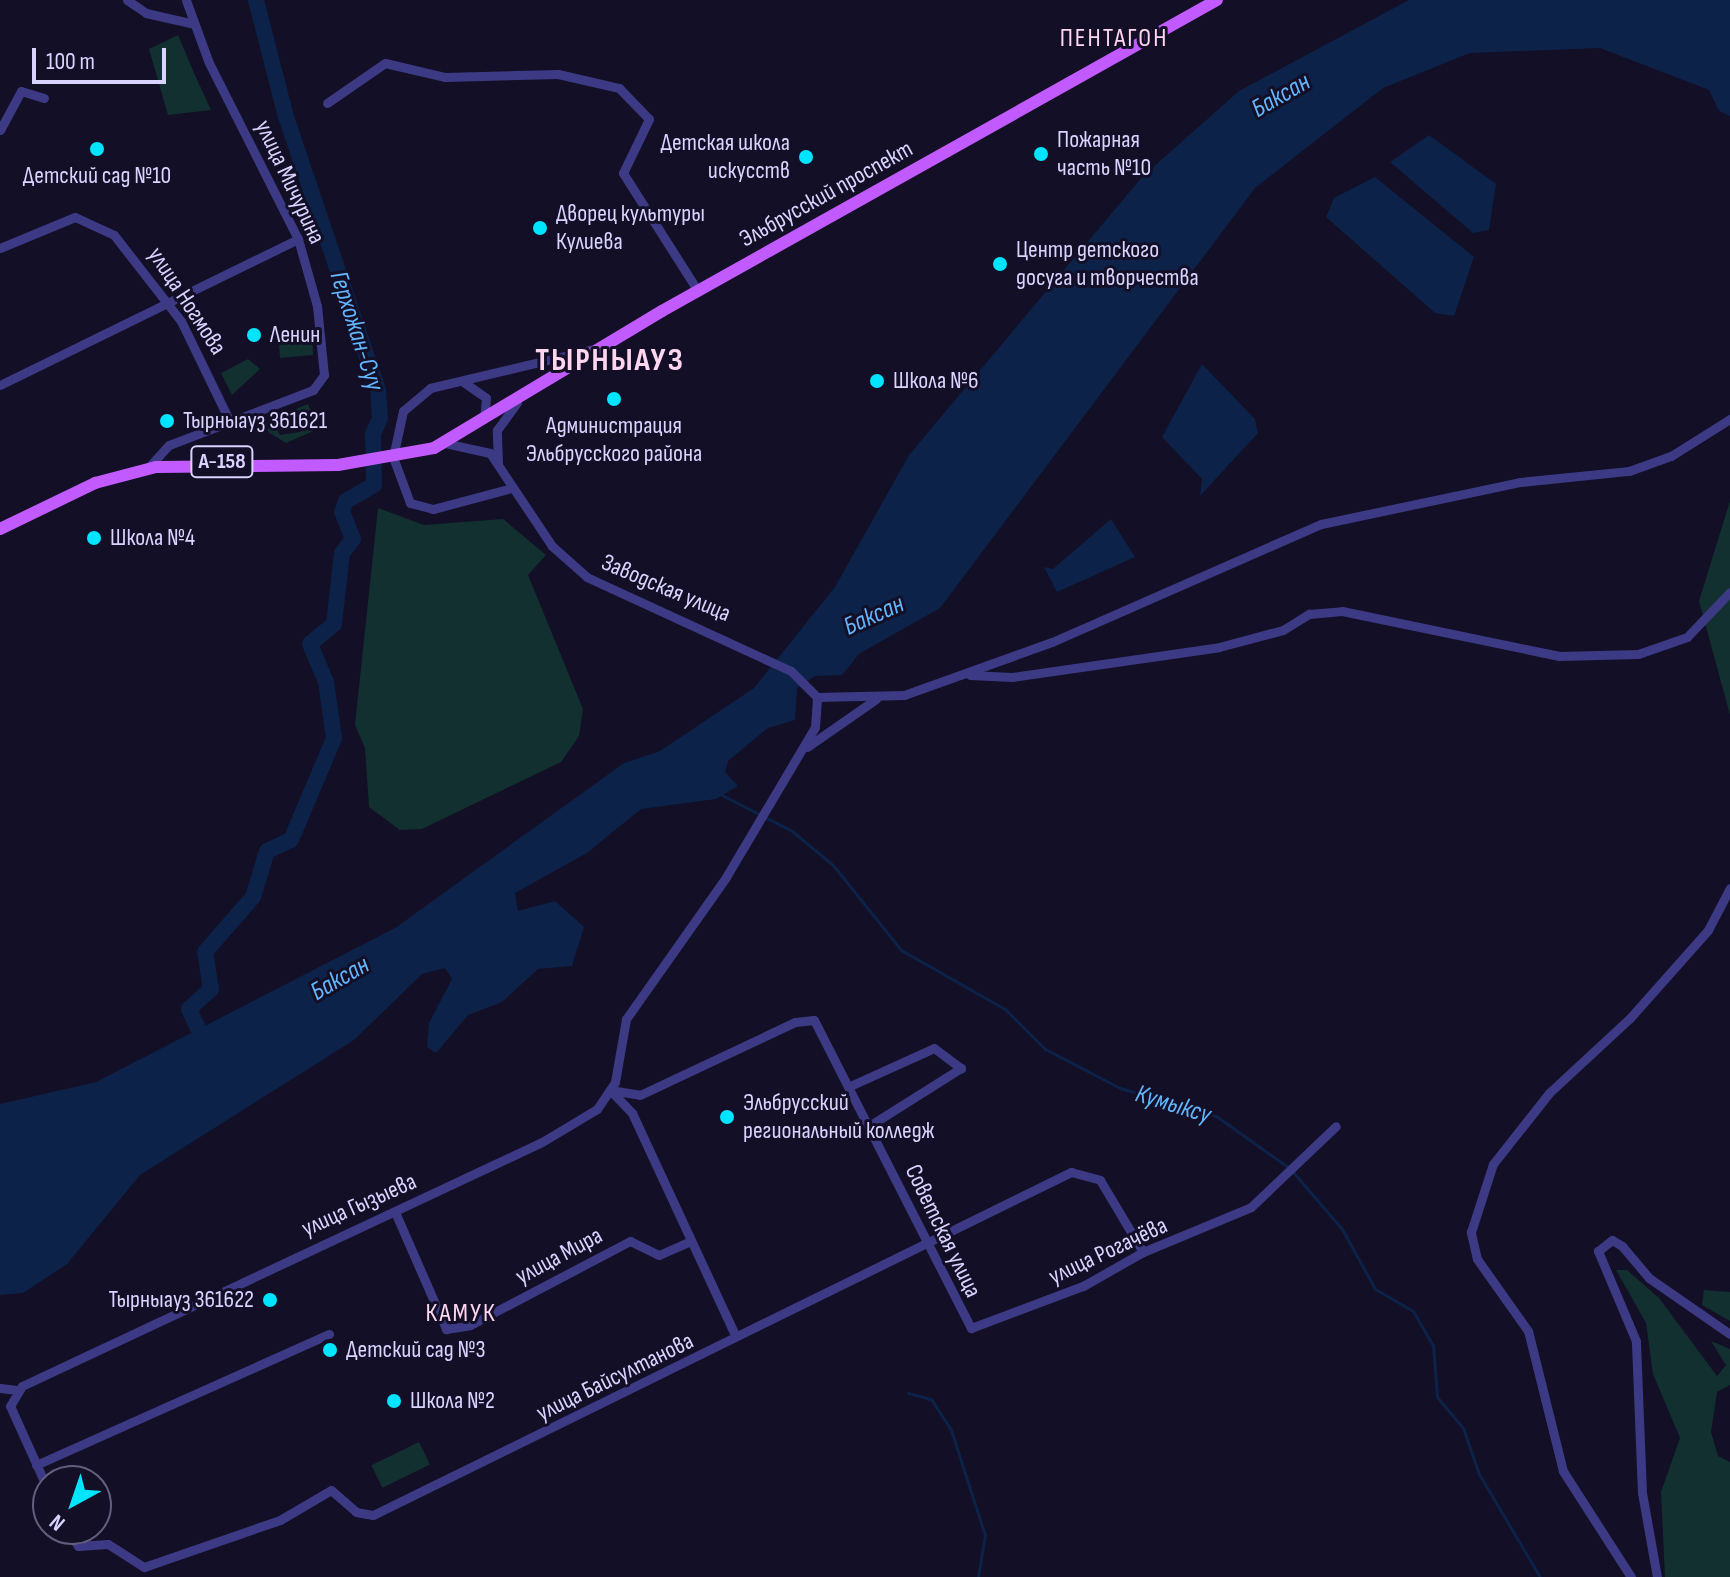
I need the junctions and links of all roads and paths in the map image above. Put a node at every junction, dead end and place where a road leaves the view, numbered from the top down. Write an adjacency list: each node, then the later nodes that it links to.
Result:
1 (127, 0): 4 (street)
2 (186, 0): 4 (street, улица Мичурина)
3 (1217, 0): 10 (main road, Эльбрусский проспект / А-158)
4 (194, 24): 8 (street, улица Мичурина)
5 (44, 98): 7 (street)
6 (327, 103): 10 (street)
7 (0, 130)
8 (298, 239): 11 (street); 17 (street, улица Мичурина)
9 (0, 248): 11 (street, улица Ногмова)
10 (698, 291): 12 (main road, Эльбрусский проспект / А-158)
11 (165, 303): 14 (street); 17 (street, улица Ногмова)
12 (601, 347): 13 (street); 15 (main road, Эльбрусский проспект / А-158)
13 (462, 381): 18 (street); 22 (street)
14 (0, 385)
15 (517, 402): 18 (main road, Эльбрусский проспект / А-158); 20 (street)
16 (1730, 419): 25 (street)
17 (230, 422): 21 (street, улица Мичурина)
18 (484, 422): 19 (main road, Эльбрусский проспект / А-158)
19 (445, 443): 20 (street); 21 (main road, Эльбрусский проспект / А-158)
20 (498, 464): 22 (street, Заводская улица)
21 (148, 468): 23 (main road, Эльбрусский проспект / А-158)
22 (512, 488): 26 (street, Заводская улица)
23 (0, 529)
24 (1730, 592): 25 (street)
25 (963, 675): 27 (street)
26 (814, 693): 27 (street); 28 (street)
27 (876, 699): 28 (street)
28 (803, 751): 31 (street)
29 (1730, 888): 46 (street)
30 (850, 1086): 31 (street, Советская улица); 32 (street, Советская улица); 32 (street)
31 (610, 1090): 34 (street, улица Гызыева); 36 (street)
32 (869, 1126): 35 (street, Советская улица)
33 (1336, 1126): 37 (street, улица Рогачёва)
34 (395, 1212): 36 (street, улица Мира); 43 (street, улица Гызыева)
35 (928, 1240): 37 (street, улица Байсултанова); 38 (street, Советская улица); 39 (street, улица Байсултанова)
36 (691, 1241): 39 (street)
37 (1143, 1252): 38 (street, улица Рогачёва)
38 (977, 1327)
39 (734, 1333): 45 (street, улица Байсултанова)
40 (329, 1334): 44 (street)
41 (1730, 1334): 47 (street)
42 (0, 1388): 43 (street)
43 (17, 1390): 44 (street)
44 (36, 1465)
45 (110, 1545)
46 (1631, 1577)
47 (1657, 1577)

